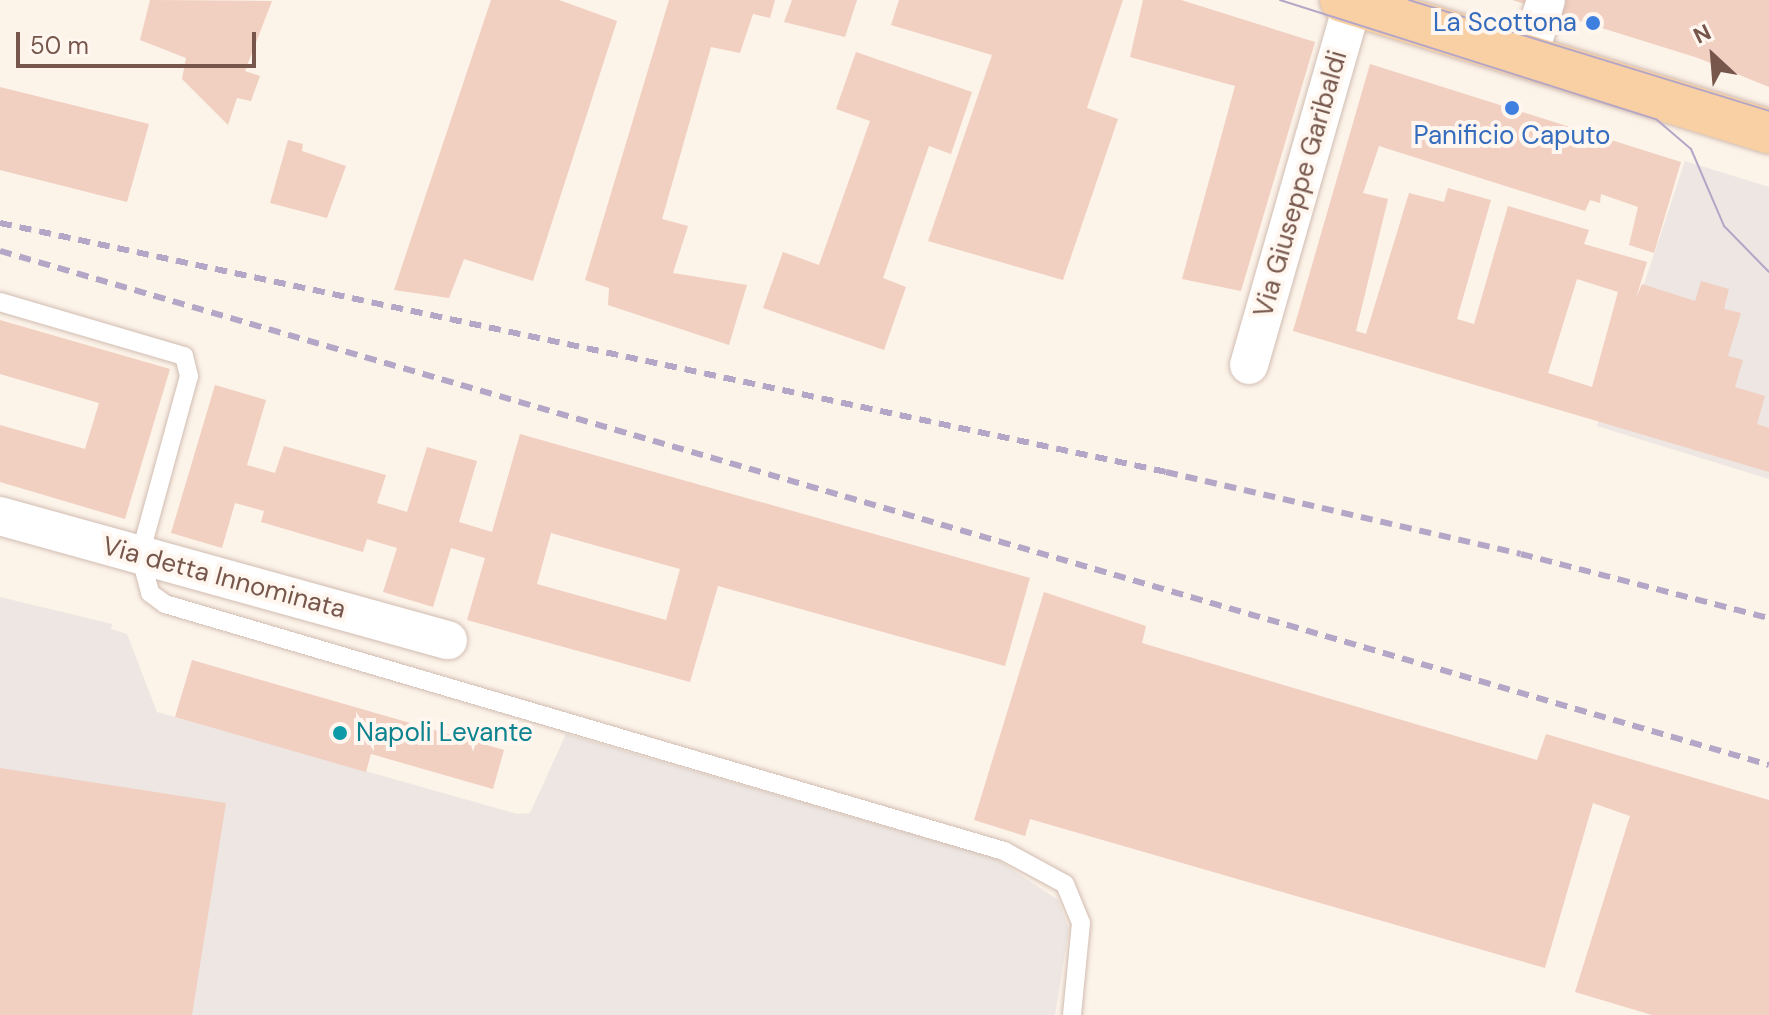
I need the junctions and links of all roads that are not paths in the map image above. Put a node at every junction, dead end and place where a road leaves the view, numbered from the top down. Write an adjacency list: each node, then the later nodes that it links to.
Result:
1 (1546, 0): 3 (street)
2 (1348, 2): 3 (main road); 6 (street, Via Giuseppe Garibaldi)
3 (1528, 58): 4 (main road)
4 (1769, 131)
5 (0, 302): 8 (lane)
6 (1249, 365)
7 (0, 516): 8 (street, Via detta Innominata)
8 (140, 555): 9 (street, Via detta Innominata); 10 (lane)
9 (448, 640)
10 (1072, 1015)

